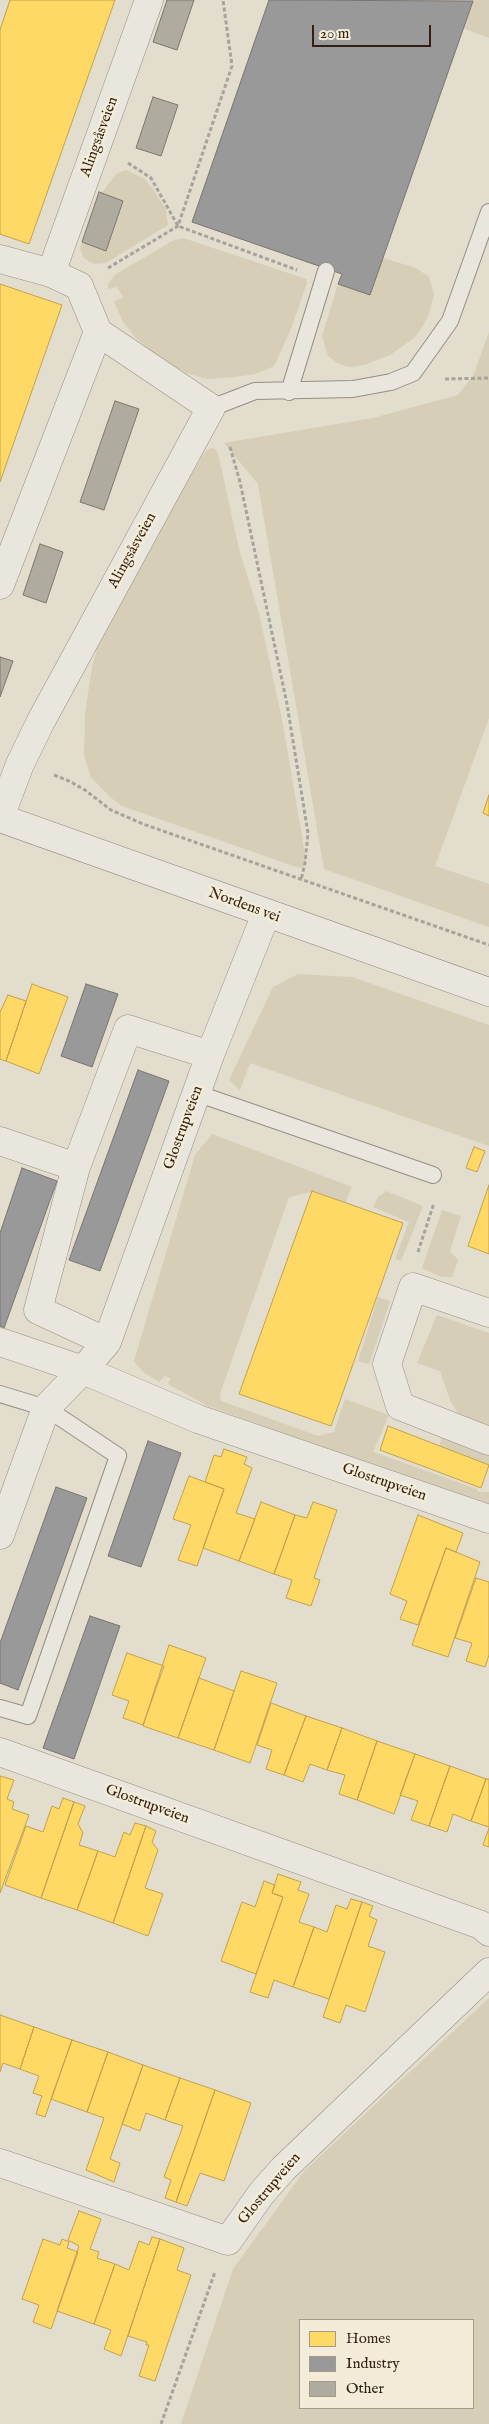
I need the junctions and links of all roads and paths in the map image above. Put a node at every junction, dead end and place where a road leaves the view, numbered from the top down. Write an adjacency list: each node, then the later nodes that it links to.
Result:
1 (149, 0): 3 (street, Alingsåsveien)
2 (223, 0): 5 (path)
3 (98, 144): 5 (path); 7 (street, Alingsåsveien)
4 (489, 212): 11 (lane)
5 (178, 226): 8 (path); 9 (path)
6 (0, 259): 7 (street)
7 (51, 273): 9 (street)
8 (325, 275): 13 (lane)
9 (79, 286): 10 (street)
10 (98, 332): 14 (street); 15 (street)
11 (413, 373): 12 (path); 13 (lane)
12 (489, 378)
13 (289, 392): 14 (lane)
14 (211, 408): 16 (street, Alingsåsveien); 18 (path)
15 (0, 585)
16 (20, 764): 17 (street, Alingsåsveien); 18 (path)
17 (0, 817): 19 (street, Nordens vei)
18 (301, 880): 20 (path)
19 (266, 914): 21 (street, Nordens vei); 22 (street, Glostrupveien)
20 (489, 946)
21 (489, 992)
22 (210, 1055): 23 (street, Glostrupveien); 25 (street)
23 (196, 1093): 26 (lane); 31 (street, Glostrupveien)
24 (0, 1141): 25 (street)
25 (76, 1167): 31 (street)
26 (433, 1175)
27 (434, 1204): 28 (path)
28 (417, 1254)
29 (489, 1313): 35 (street)
30 (0, 1342): 32 (street, Glostrupveien)
31 (107, 1342): 32 (street, Glostrupveien)
32 (83, 1370): 34 (street, Glostrupveien); 36 (street, Glostrupveien)
33 (0, 1394): 34 (lane)
34 (46, 1408): 37 (street, Glostrupveien); 38 (lane)
35 (489, 1441)
36 (489, 1519)
37 (0, 1535)
38 (0, 1708)
39 (0, 1752): 40 (street, Glostrupveien)
40 (489, 1932)
41 (489, 1972): 43 (street, Glostrupveien)
42 (0, 2163): 43 (street)
43 (228, 2242): 44 (path)
44 (161, 2424)

